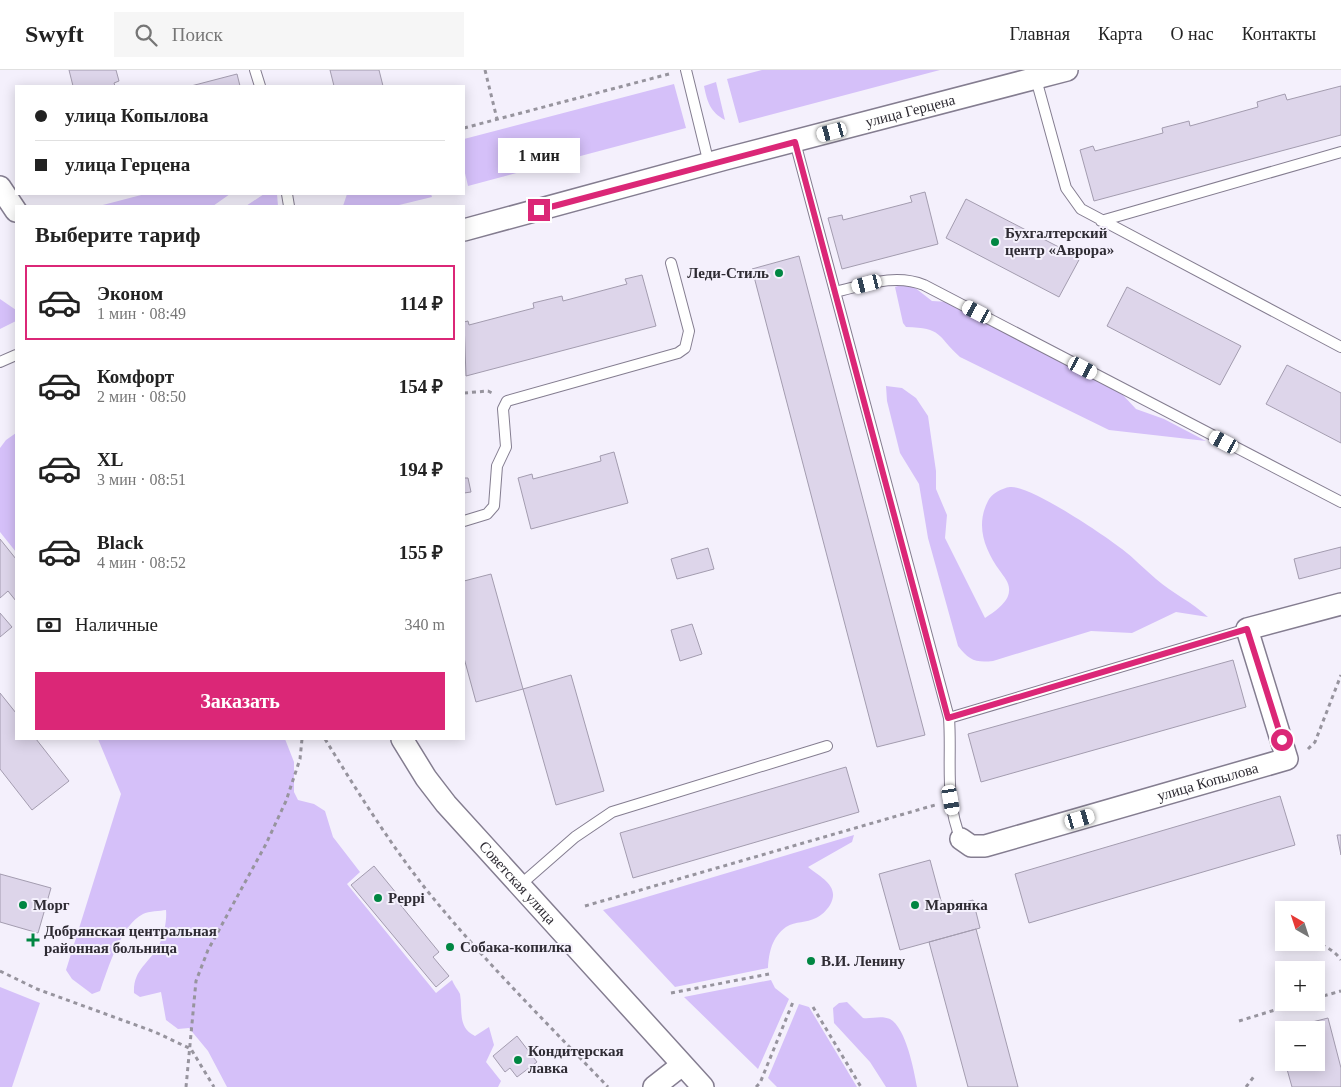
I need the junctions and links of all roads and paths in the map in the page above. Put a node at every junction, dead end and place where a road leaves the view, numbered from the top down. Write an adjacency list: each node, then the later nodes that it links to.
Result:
1 (255, 70): 7 (lane)
2 (485, 70): 8 (path)
3 (686, 70): 12 (lane)
4 (1067, 70): 6 (street, улица Герцена)
5 (673, 72): 8 (path)
6 (1036, 78): 10 (street, улица Герцена); 15 (lane)
7 (260, 85)
8 (497, 119): 9 (path)
9 (465, 128)
10 (795, 142): 12 (street, улица Герцена); 18 (lane)
11 (1341, 152): 15 (lane)
12 (709, 164): 16 (street, улица Герцена)
13 (0, 188): 14 (street)
14 (15, 210)
15 (1101, 221): 19 (lane)
16 (465, 230)
17 (671, 263): 23 (lane)
18 (835, 292): 24 (lane); 29 (lane)
19 (1341, 347)
20 (15, 355): 21 (lane)
21 (0, 362)
22 (465, 393): 23 (path)
23 (503, 406): 25 (lane)
24 (1341, 502)
25 (465, 521)
26 (1341, 604): 27 (street)
27 (1247, 629): 29 (lane); 34 (street)
28 (1341, 674): 34 (path)
29 (948, 718): 35 (lane)
30 (302, 740): 50 (path)
31 (326, 740): 55 (path)
32 (403, 740): 37 (street, Советская улица)
33 (827, 746): 37 (lane)
34 (1287, 759): 36 (street, улица Копылова)
35 (951, 800): 36 (lane); 38 (path)
36 (961, 839)
37 (519, 886): 51 (street, Советская улица)
38 (585, 906)
39 (1325, 947): 40 (path)
40 (1341, 960)
41 (0, 971): 50 (path)
42 (769, 974): 44 (path)
43 (1341, 991): 45 (path)
44 (671, 993)
45 (1325, 995)
46 (794, 1002): 58 (path)
47 (814, 1007): 59 (path)
48 (1275, 1010): 49 (path)
49 (1239, 1021)
50 (191, 1049): 53 (path); 54 (path)
51 (682, 1065): 56 (street); 57 (street, Советская улица)
52 (1255, 1075): 60 (path)
53 (186, 1087)
54 (214, 1087)
55 (608, 1087)
56 (654, 1087)
57 (704, 1087)
58 (756, 1087)
59 (861, 1087)
60 (1246, 1087)

